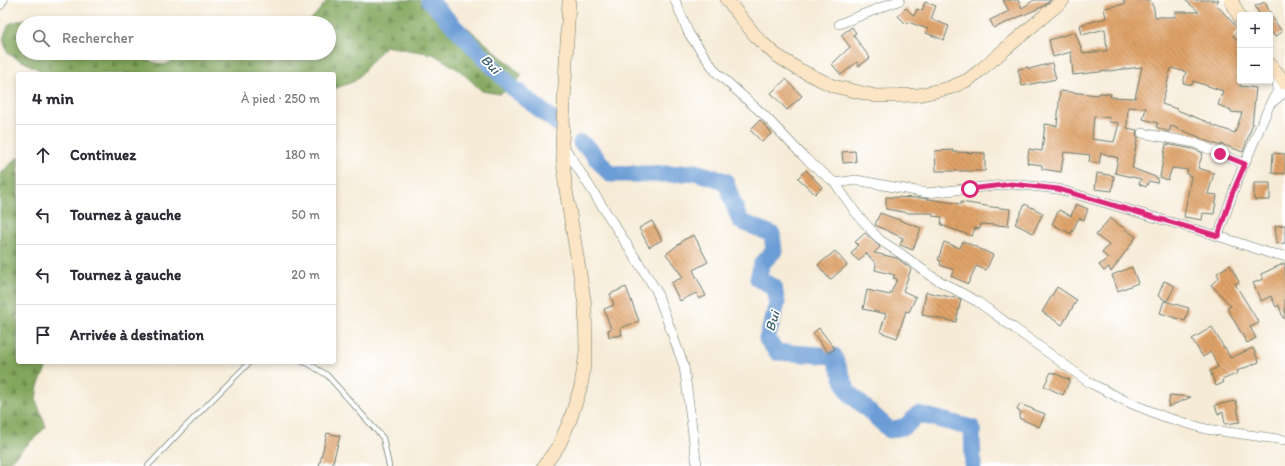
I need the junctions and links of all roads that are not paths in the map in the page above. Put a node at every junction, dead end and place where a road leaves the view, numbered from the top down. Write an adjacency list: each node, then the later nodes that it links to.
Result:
1 (3, 0): 8 (street)
2 (569, 0): 15 (main road)
3 (675, 0): 17 (street)
4 (727, 0): 6 (main road)
5 (900, 0): 10 (street)
6 (1063, 0)
7 (1231, 0): 9 (main road)
8 (0, 5)
9 (1237, 12)
10 (839, 24)
11 (1277, 74): 13 (street)
12 (1285, 92): 13 (street)
13 (1270, 104): 16 (street)
14 (1142, 133): 16 (street)
15 (562, 144): 25 (main road); 26 (street)
16 (1245, 164): 18 (street)
17 (835, 183): 18 (street); 22 (street)
18 (1218, 236): 19 (street)
19 (1285, 256)
20 (248, 364): 23 (lane)
21 (309, 364): 24 (lane)
22 (1285, 440)
23 (148, 466)
24 (389, 466)
25 (544, 466)
26 (698, 466)

